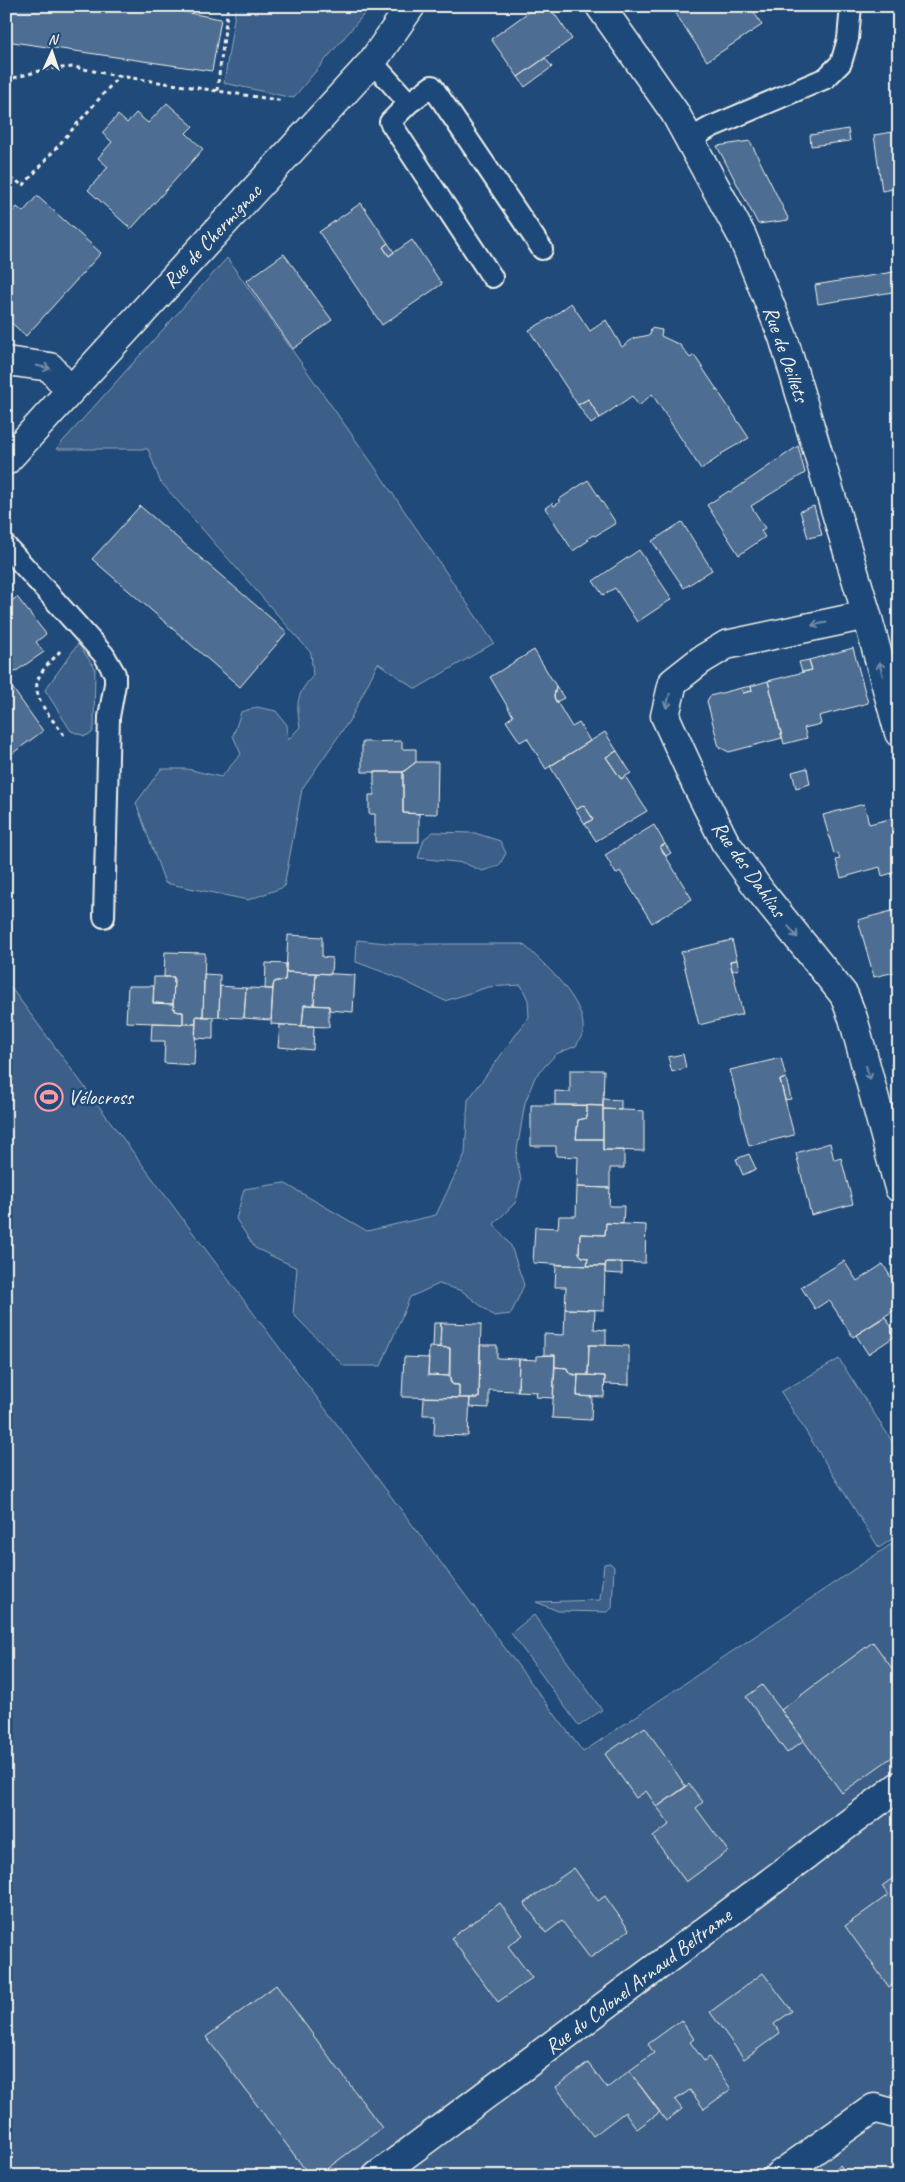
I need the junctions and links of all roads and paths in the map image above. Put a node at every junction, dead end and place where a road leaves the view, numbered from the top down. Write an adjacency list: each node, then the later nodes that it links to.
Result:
1 (228, 6): 8 (path)
2 (411, 6): 5 (street, Rue de Chermignac)
3 (600, 6): 11 (street, Rue de Oeillets)
4 (852, 6): 11 (lane)
5 (372, 62): 10 (lane); 16 (street, Rue de Chermignac)
6 (119, 76): 7 (path); 8 (path); 12 (path)
7 (6, 80)
8 (217, 91): 9 (path)
9 (284, 102)
10 (409, 103): 13 (lane); 14 (lane)
11 (690, 139): 19 (street, Rue de Oeillets)
12 (6, 188)
13 (542, 249)
14 (492, 277)
15 (6, 361): 16 (street, one-way to 16)
16 (70, 390): 17 (street, Rue de Chermignac)
17 (6, 461)
18 (6, 546): 20 (lane)
19 (867, 615): 21 (street, Rue de Oeillets, one-way to 19); 24 (street, Rue des Dahlias, one-way to 24)
20 (80, 628): 22 (path); 23 (lane)
21 (899, 733)
22 (64, 735)
23 (104, 917)
24 (899, 1188)
25 (899, 1786): 27 (street, Rue du Colonel Arnaud Beltrame)
26 (899, 2115): 28 (street)
27 (377, 2176)
28 (778, 2176)

